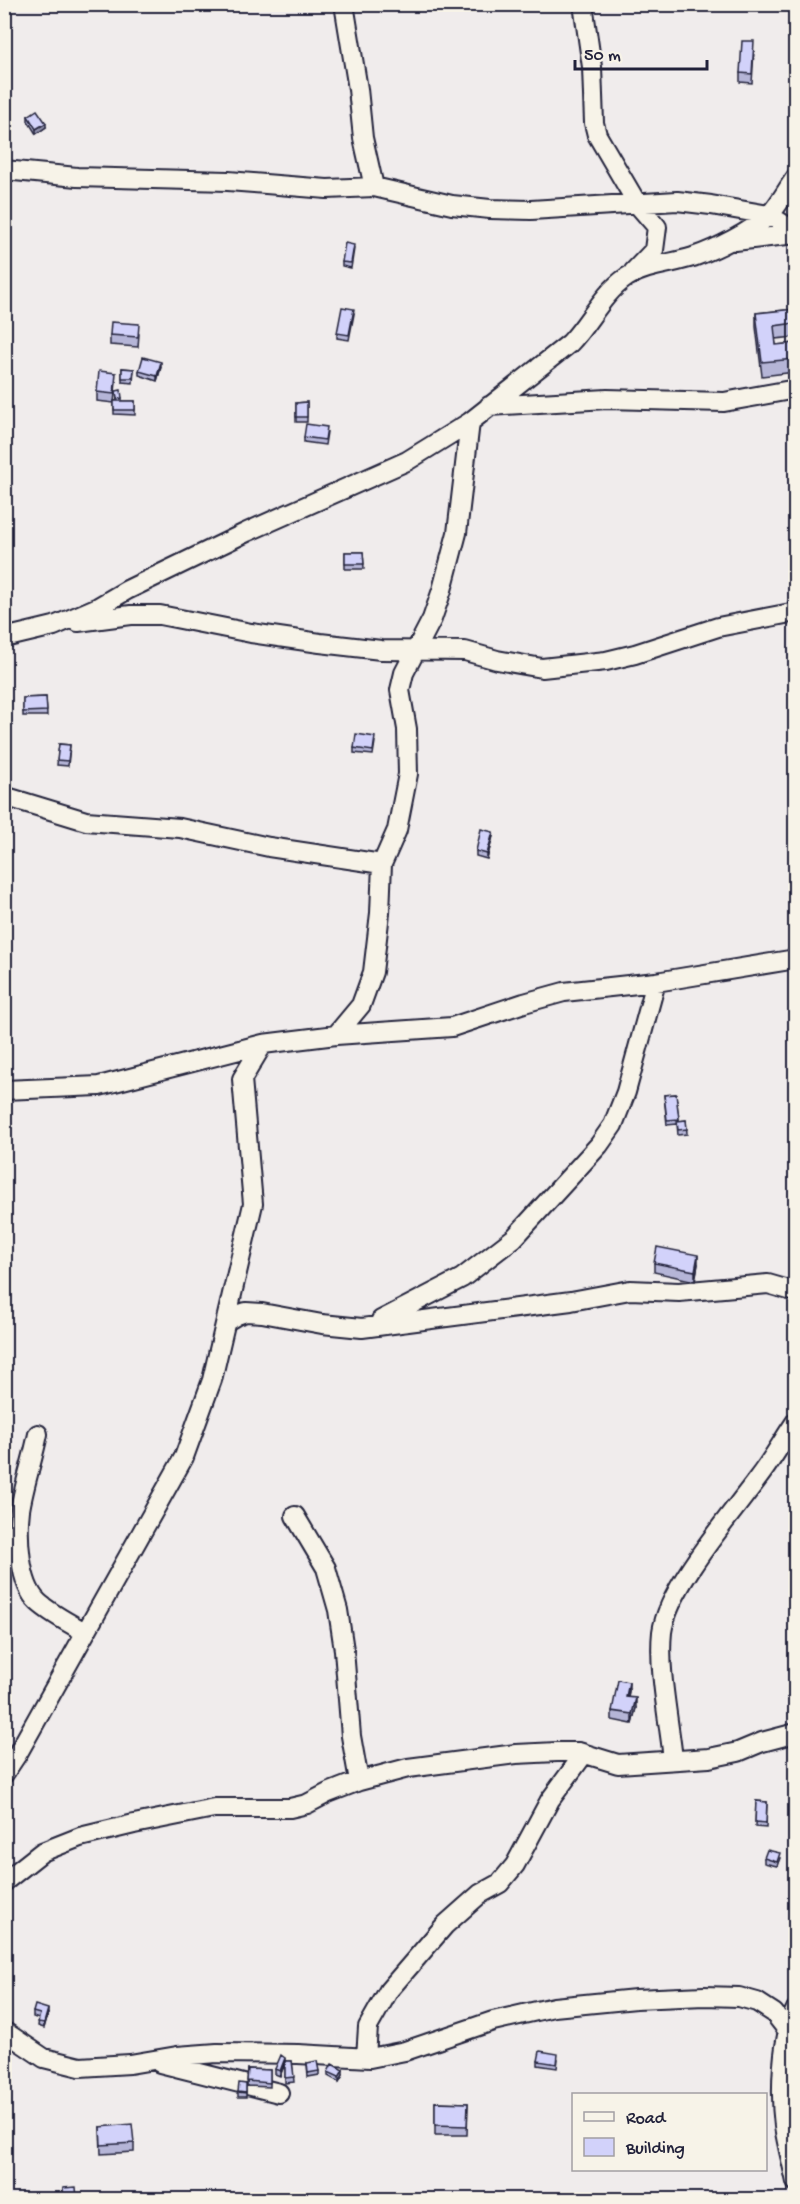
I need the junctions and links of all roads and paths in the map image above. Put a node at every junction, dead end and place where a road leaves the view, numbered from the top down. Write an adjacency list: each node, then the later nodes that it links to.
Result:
1 (344, 4): 5 (street)
2 (583, 4): 6 (street)
3 (4, 170): 5 (street)
4 (795, 177): 7 (street)
5 (374, 187): 6 (street)
6 (638, 205): 7 (street); 10 (street)
7 (769, 215): 8 (street); 9 (street)
8 (795, 233): 9 (street)
9 (730, 241): 10 (street)
10 (630, 276): 12 (street)
11 (795, 389): 12 (street)
12 (489, 406): 13 (street)
13 (470, 422): 15 (street); 17 (street)
14 (795, 612): 17 (street)
15 (54, 626): 16 (street); 18 (street)
16 (4, 638)
17 (414, 649): 18 (street); 19 (street)
18 (381, 650): 19 (street)
19 (402, 679): 21 (street)
20 (4, 795): 21 (street)
21 (382, 864): 24 (street)
22 (795, 959): 23 (street)
23 (656, 982): 24 (street); 29 (street)
24 (336, 1035): 25 (street)
25 (263, 1044): 26 (street); 28 (street)
26 (4, 1090)
27 (795, 1292): 29 (street)
28 (227, 1322): 29 (street); 33 (street)
29 (362, 1328)
30 (795, 1420): 36 (street)
31 (38, 1434): 33 (street)
32 (295, 1516): 38 (street)
33 (84, 1632): 37 (street)
34 (795, 1733): 36 (street)
35 (584, 1754): 36 (street); 38 (street); 41 (street)
36 (673, 1759)
37 (4, 1774)
38 (359, 1781): 39 (street)
39 (4, 1882)
40 (795, 2009): 43 (street)
41 (368, 2027): 44 (street); 45 (street)
42 (4, 2031): 46 (street)
43 (788, 2031): 45 (street); 48 (street)
44 (342, 2056): 45 (street); 46 (street)
45 (366, 2057)
46 (147, 2061): 47 (street)
47 (279, 2093)
48 (795, 2182)

